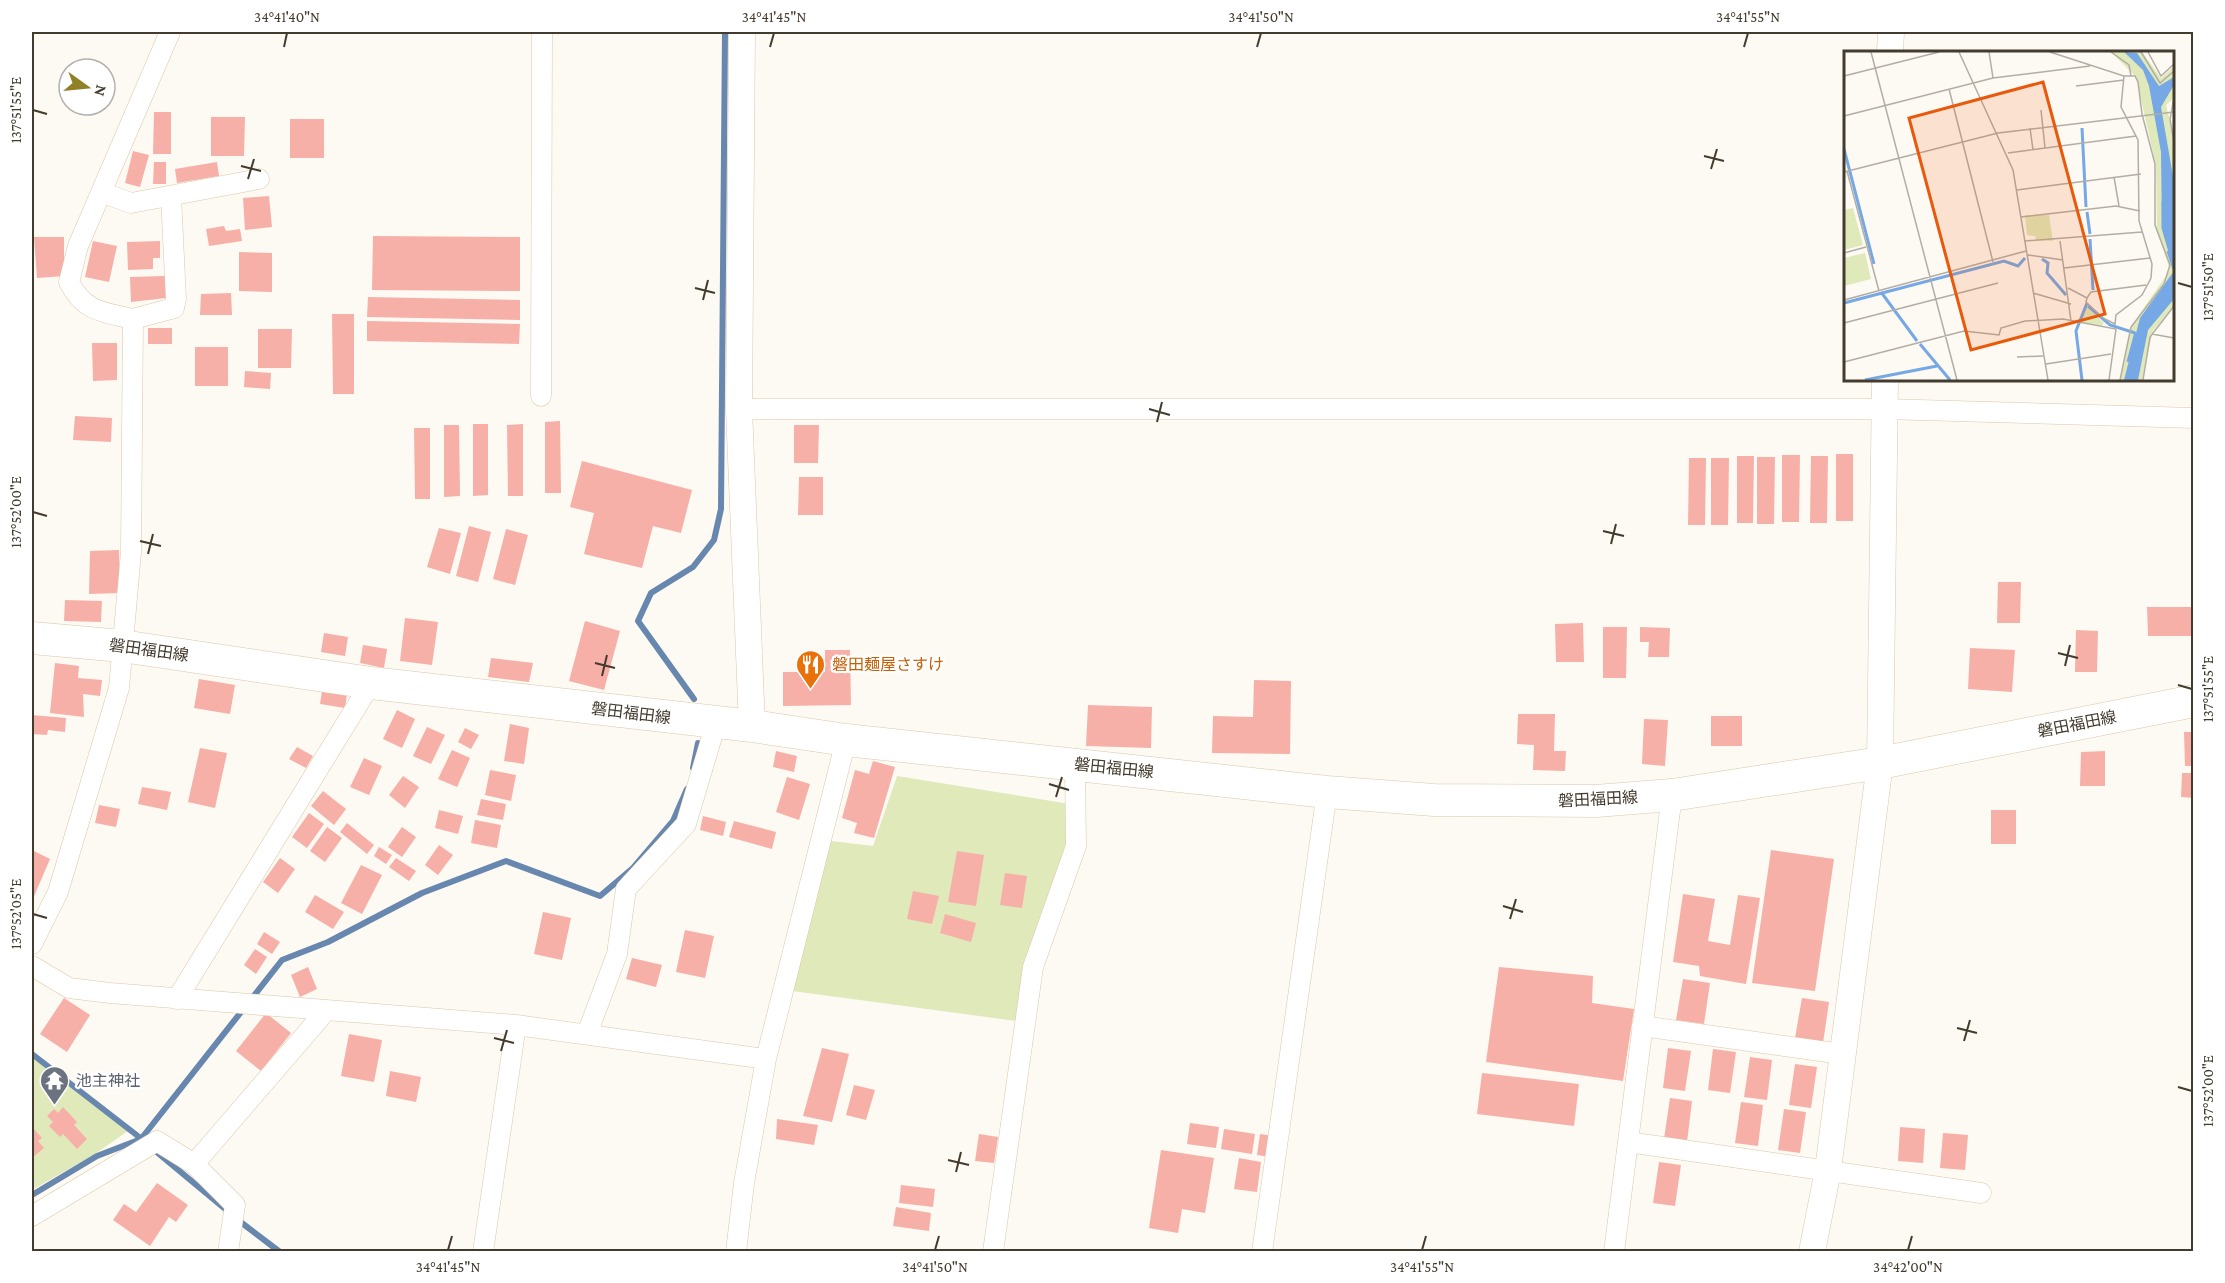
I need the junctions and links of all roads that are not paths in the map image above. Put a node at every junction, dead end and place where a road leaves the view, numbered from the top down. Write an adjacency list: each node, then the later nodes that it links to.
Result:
1 (170, 32): 7 (street)
2 (542, 32): 11 (street)
3 (742, 32): 12 (street)
4 (1891, 32): 5 (street)
5 (1890, 51)
6 (259, 179): 8 (street)
7 (101, 192): 8 (street); 9 (street)
8 (171, 196): 9 (street)
9 (133, 319): 16 (street)
10 (1885, 381): 13 (street)
11 (541, 396)
12 (739, 408): 13 (street); 20 (street)
13 (1884, 409): 14 (street); 22 (street)
14 (2193, 418)
15 (32, 638): 16 (main road, 磐田福田線)
16 (122, 646): 17 (main road, 磐田福田線); 26 (street)
17 (371, 683): 19 (main road, 磐田福田線); 28 (street)
18 (2193, 701): 22 (main road, 磐田福田線)
19 (716, 723): 20 (main road, 磐田福田線); 32 (street)
20 (752, 726): 21 (main road, 磐田福田線)
21 (846, 740): 23 (main road, 磐田福田線); 34 (street)
22 (1880, 763): 25 (main road, 磐田福田線); 33 (street)
23 (1076, 764): 24 (main road, 磐田福田線); 43 (street)
24 (1327, 792): 25 (main road, 磐田福田線); 44 (street)
25 (1672, 795): 31 (street)
26 (32, 944)
27 (32, 966): 28 (street)
28 (177, 999): 29 (street)
29 (325, 1012): 30 (street); 36 (street)
30 (516, 1025): 32 (street); 41 (street)
31 (1642, 1026): 33 (street); 35 (street)
32 (587, 1034): 34 (street)
33 (1842, 1054): 37 (street)
34 (766, 1059): 42 (street)
35 (1628, 1142): 37 (street); 45 (street)
36 (194, 1164): 39 (street); 40 (street)
37 (1828, 1170): 38 (street); 46 (street)
38 (1981, 1193)
39 (32, 1216)
40 (228, 1251)
41 (483, 1251)
42 (736, 1251)
43 (993, 1251)
44 (1262, 1251)
45 (1614, 1251)
46 (1812, 1251)

